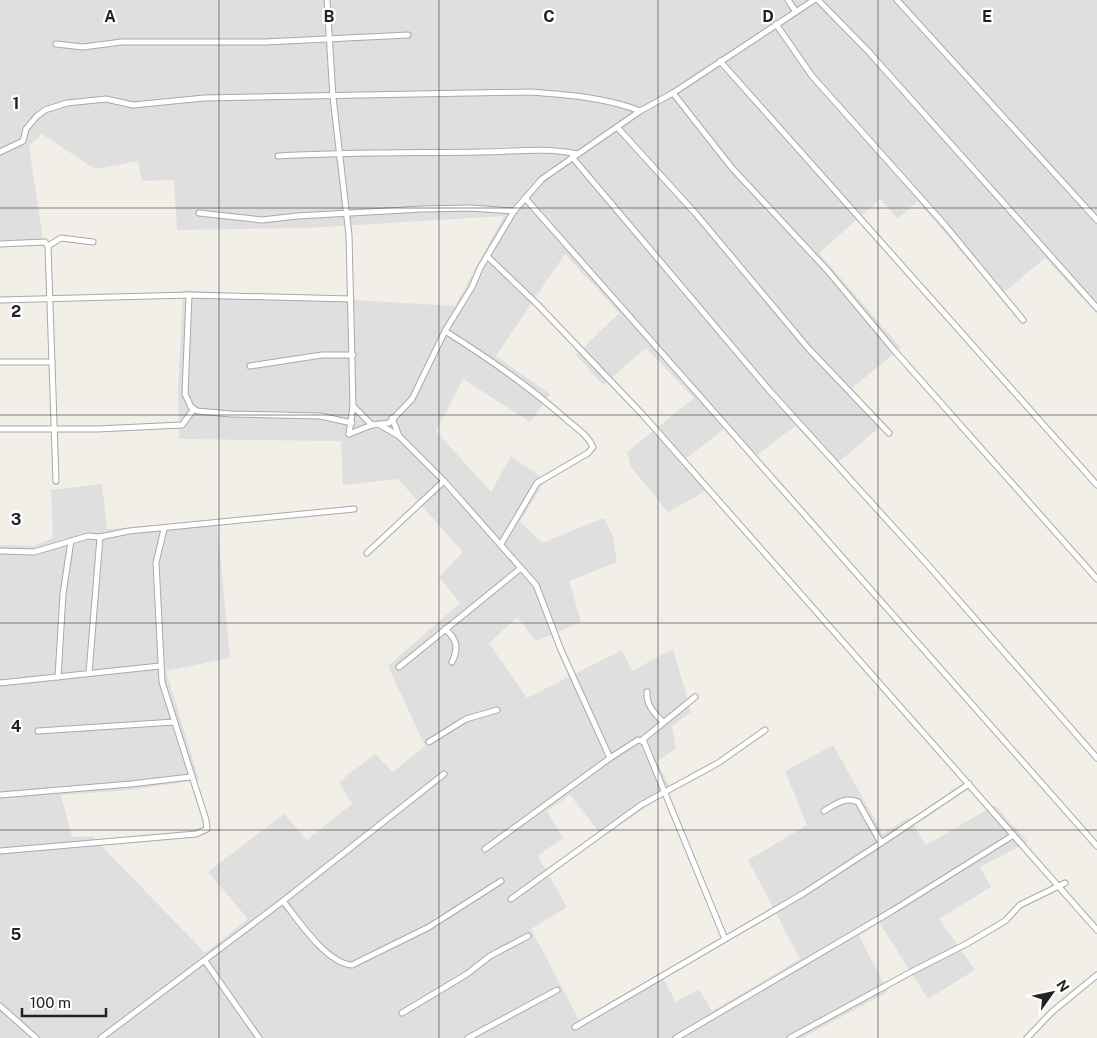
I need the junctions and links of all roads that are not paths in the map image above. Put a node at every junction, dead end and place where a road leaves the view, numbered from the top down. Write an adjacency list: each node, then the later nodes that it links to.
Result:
1 (327, 0): 9 (street)
2 (788, 0): 6 (street)
3 (814, 0): 6 (street)
4 (818, 0): 33 (street)
5 (897, 0): 24 (street)
6 (796, 12): 7 (street)
7 (776, 24): 11 (street); 34 (street)
8 (408, 35): 9 (street)
9 (331, 39): 10 (street); 13 (street)
10 (56, 44)
11 (720, 61): 12 (street); 52 (street)
12 (673, 92): 14 (street); 61 (street)
13 (333, 97): 14 (street); 16 (street); 17 (street)
14 (640, 111): 15 (street)
15 (617, 126): 19 (street); 48 (street)
16 (0, 152)
17 (339, 153): 18 (street); 19 (street); 22 (street)
18 (278, 156)
19 (575, 156): 20 (street); 79 (street)
20 (525, 198): 21 (street); 88 (street)
21 (514, 211): 22 (street); 28 (street)
22 (345, 213): 23 (street); 30 (street)
23 (199, 214)
24 (1097, 220)
25 (93, 242): 27 (street)
26 (0, 244): 27 (street)
27 (48, 246): 32 (street)
28 (487, 256): 35 (street); 82 (street)
29 (189, 295): 30 (street); 32 (street); 41 (street)
30 (351, 299): 36 (street)
31 (0, 300): 32 (street)
32 (49, 300): 38 (street)
33 (1097, 308)
34 (1023, 320)
35 (445, 331): 42 (street); 57 (street)
36 (353, 355): 39 (street); 40 (street)
37 (0, 362): 38 (street)
38 (52, 362): 47 (street)
39 (250, 366)
40 (353, 406): 43 (street); 45 (street)
41 (194, 409): 43 (street); 47 (street)
42 (392, 418): 44 (street); 49 (street)
43 (352, 423): 45 (street)
44 (380, 424): 45 (street); 49 (street)
45 (372, 425)
46 (0, 429): 47 (street)
47 (55, 429): 50 (street)
48 (889, 432)
49 (399, 436): 51 (street)
50 (56, 481)
51 (444, 481): 57 (street); 59 (street)
52 (1097, 485)
53 (354, 509): 54 (street)
54 (164, 529): 55 (street); 64 (street)
55 (100, 538): 56 (street); 66 (street)
56 (71, 541): 58 (street); 67 (street)
57 (501, 544): 60 (street)
58 (0, 551)
59 (367, 553)
60 (521, 568): 62 (street); 78 (street)
61 (1097, 579)
62 (445, 629): 63 (street); 65 (street)
63 (452, 662)
64 (160, 666): 66 (street); 72 (street)
65 (399, 667)
66 (89, 673): 67 (street)
67 (58, 677): 68 (street)
68 (0, 683)
69 (647, 692): 73 (street)
70 (695, 697): 73 (street)
71 (498, 710): 77 (street)
72 (174, 722): 75 (street); 81 (street)
73 (663, 722): 76 (street)
74 (765, 730): 83 (street)
75 (38, 731)
76 (642, 740): 78 (street); 83 (street)
77 (429, 742)
78 (610, 758): 89 (street)
79 (1097, 758)
80 (444, 774): 95 (street)
81 (190, 776): 84 (street); 90 (street)
82 (969, 784): 86 (street); 87 (street)
83 (665, 791): 94 (street); 98 (street)
84 (0, 794)
85 (824, 811): 87 (street)
86 (1012, 836): 93 (street); 109 (street)
87 (881, 843): 98 (street)
88 (1097, 846)
89 (485, 849)
90 (0, 851)
91 (501, 880): 95 (street)
92 (1065, 883): 93 (street)
93 (1059, 887): 96 (street); 110 (street)
94 (511, 899)
95 (283, 902): 99 (street)
96 (1097, 930)
97 (528, 936): 103 (street)
98 (726, 939): 104 (street)
99 (205, 961): 106 (street); 107 (street)
100 (1097, 975): 111 (street)
101 (557, 990): 108 (street)
102 (0, 1006): 105 (street)
103 (402, 1012)
104 (574, 1027)
105 (36, 1038)
106 (101, 1038)
107 (259, 1038)
108 (468, 1038)
109 (676, 1038)
110 (790, 1038)
111 (1027, 1038)

